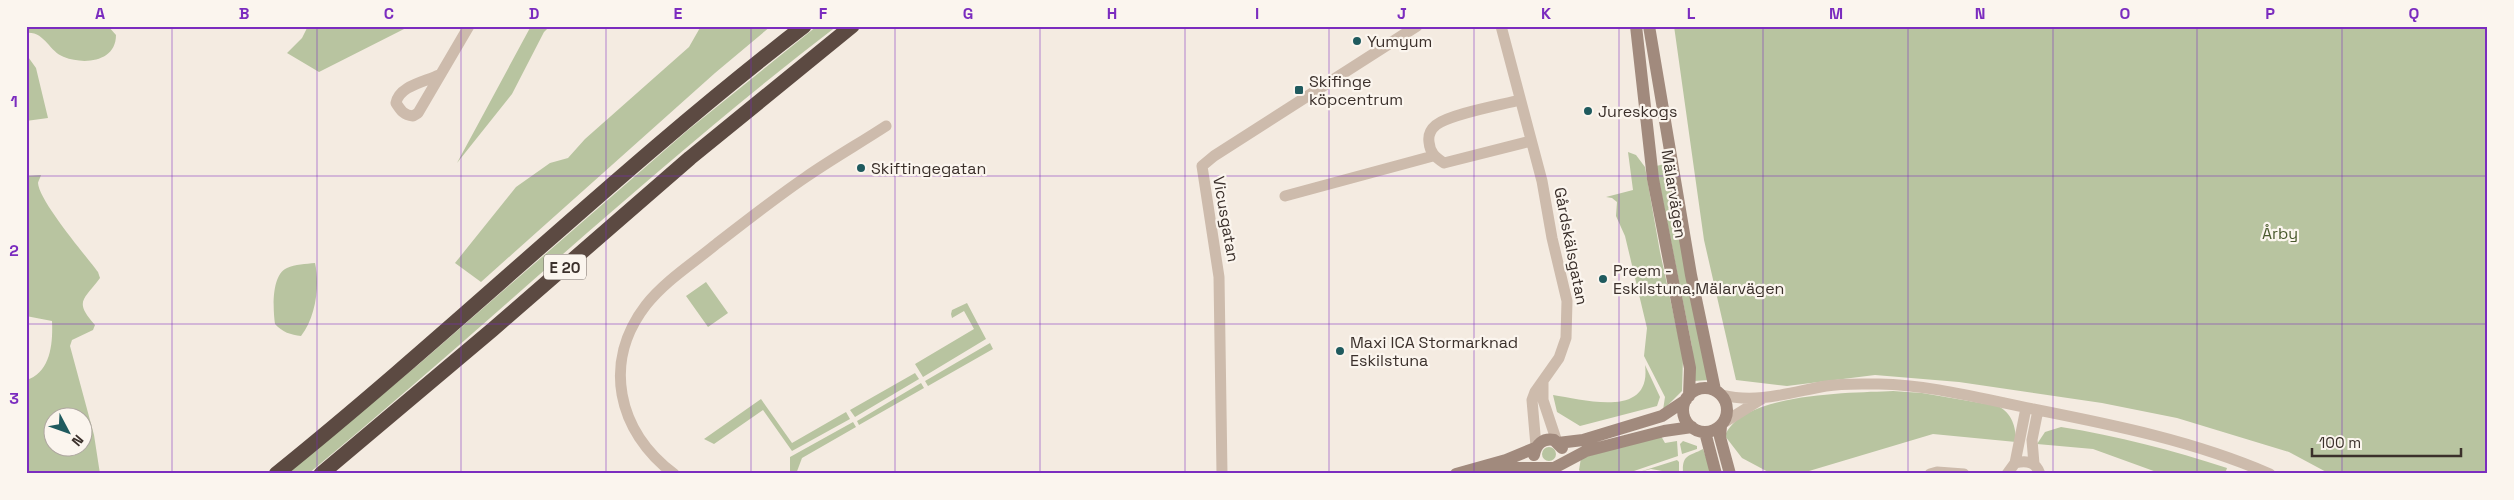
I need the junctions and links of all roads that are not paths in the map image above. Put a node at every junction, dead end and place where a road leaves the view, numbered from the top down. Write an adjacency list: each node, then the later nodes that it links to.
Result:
1 (468, 26): 8 (street)
2 (804, 26): 28 (highway, E 20)
3 (852, 26): 29 (highway, E 20)
4 (1417, 26): 31 (street, Vicusgatan)
5 (1500, 26): 9 (street, Gårdskälsgatan)
6 (1636, 26): 16 (main road, Mälarvägen)
7 (1649, 26): 15 (main road, Mälarvägen)
8 (439, 76)
9 (1520, 100): 11 (street, Gårdskälsgatan); 12 (street)
10 (886, 126): 30 (street)
11 (1531, 141): 12 (street); 14 (street, Gårdskälsgatan)
12 (1433, 156): 13 (street)
13 (1285, 196)
14 (1543, 383): 22 (street); 23 (street, Gårdskälsgatan)
15 (1718, 392): 16 (main road); 17 (street); 19 (main road)
16 (1687, 398): 20 (main road); 22 (main road)
17 (1763, 398): 18 (street); 19 (street)
18 (2032, 409): 24 (street); 26 (street); 40 (street)
19 (1722, 425): 21 (main road); 35 (main road)
20 (1692, 427): 21 (main road); 25 (main road)
21 (1705, 432): 34 (main road)
22 (1557, 443): 23 (main road); 25 (main road)
23 (1536, 447): 27 (main road); 32 (main road)
24 (2015, 463): 26 (street); 38 (street)
25 (1560, 464): 27 (main road)
26 (2034, 464): 39 (street)
27 (1544, 468): 33 (main road)
28 (276, 474)
29 (322, 474)
30 (674, 474)
31 (1222, 474)
32 (1456, 474)
33 (1488, 474)
34 (1716, 474)
35 (1730, 474)
36 (1930, 474): 37 (street)
37 (1964, 474)
38 (2007, 474)
39 (2040, 474)
40 (2270, 474)

